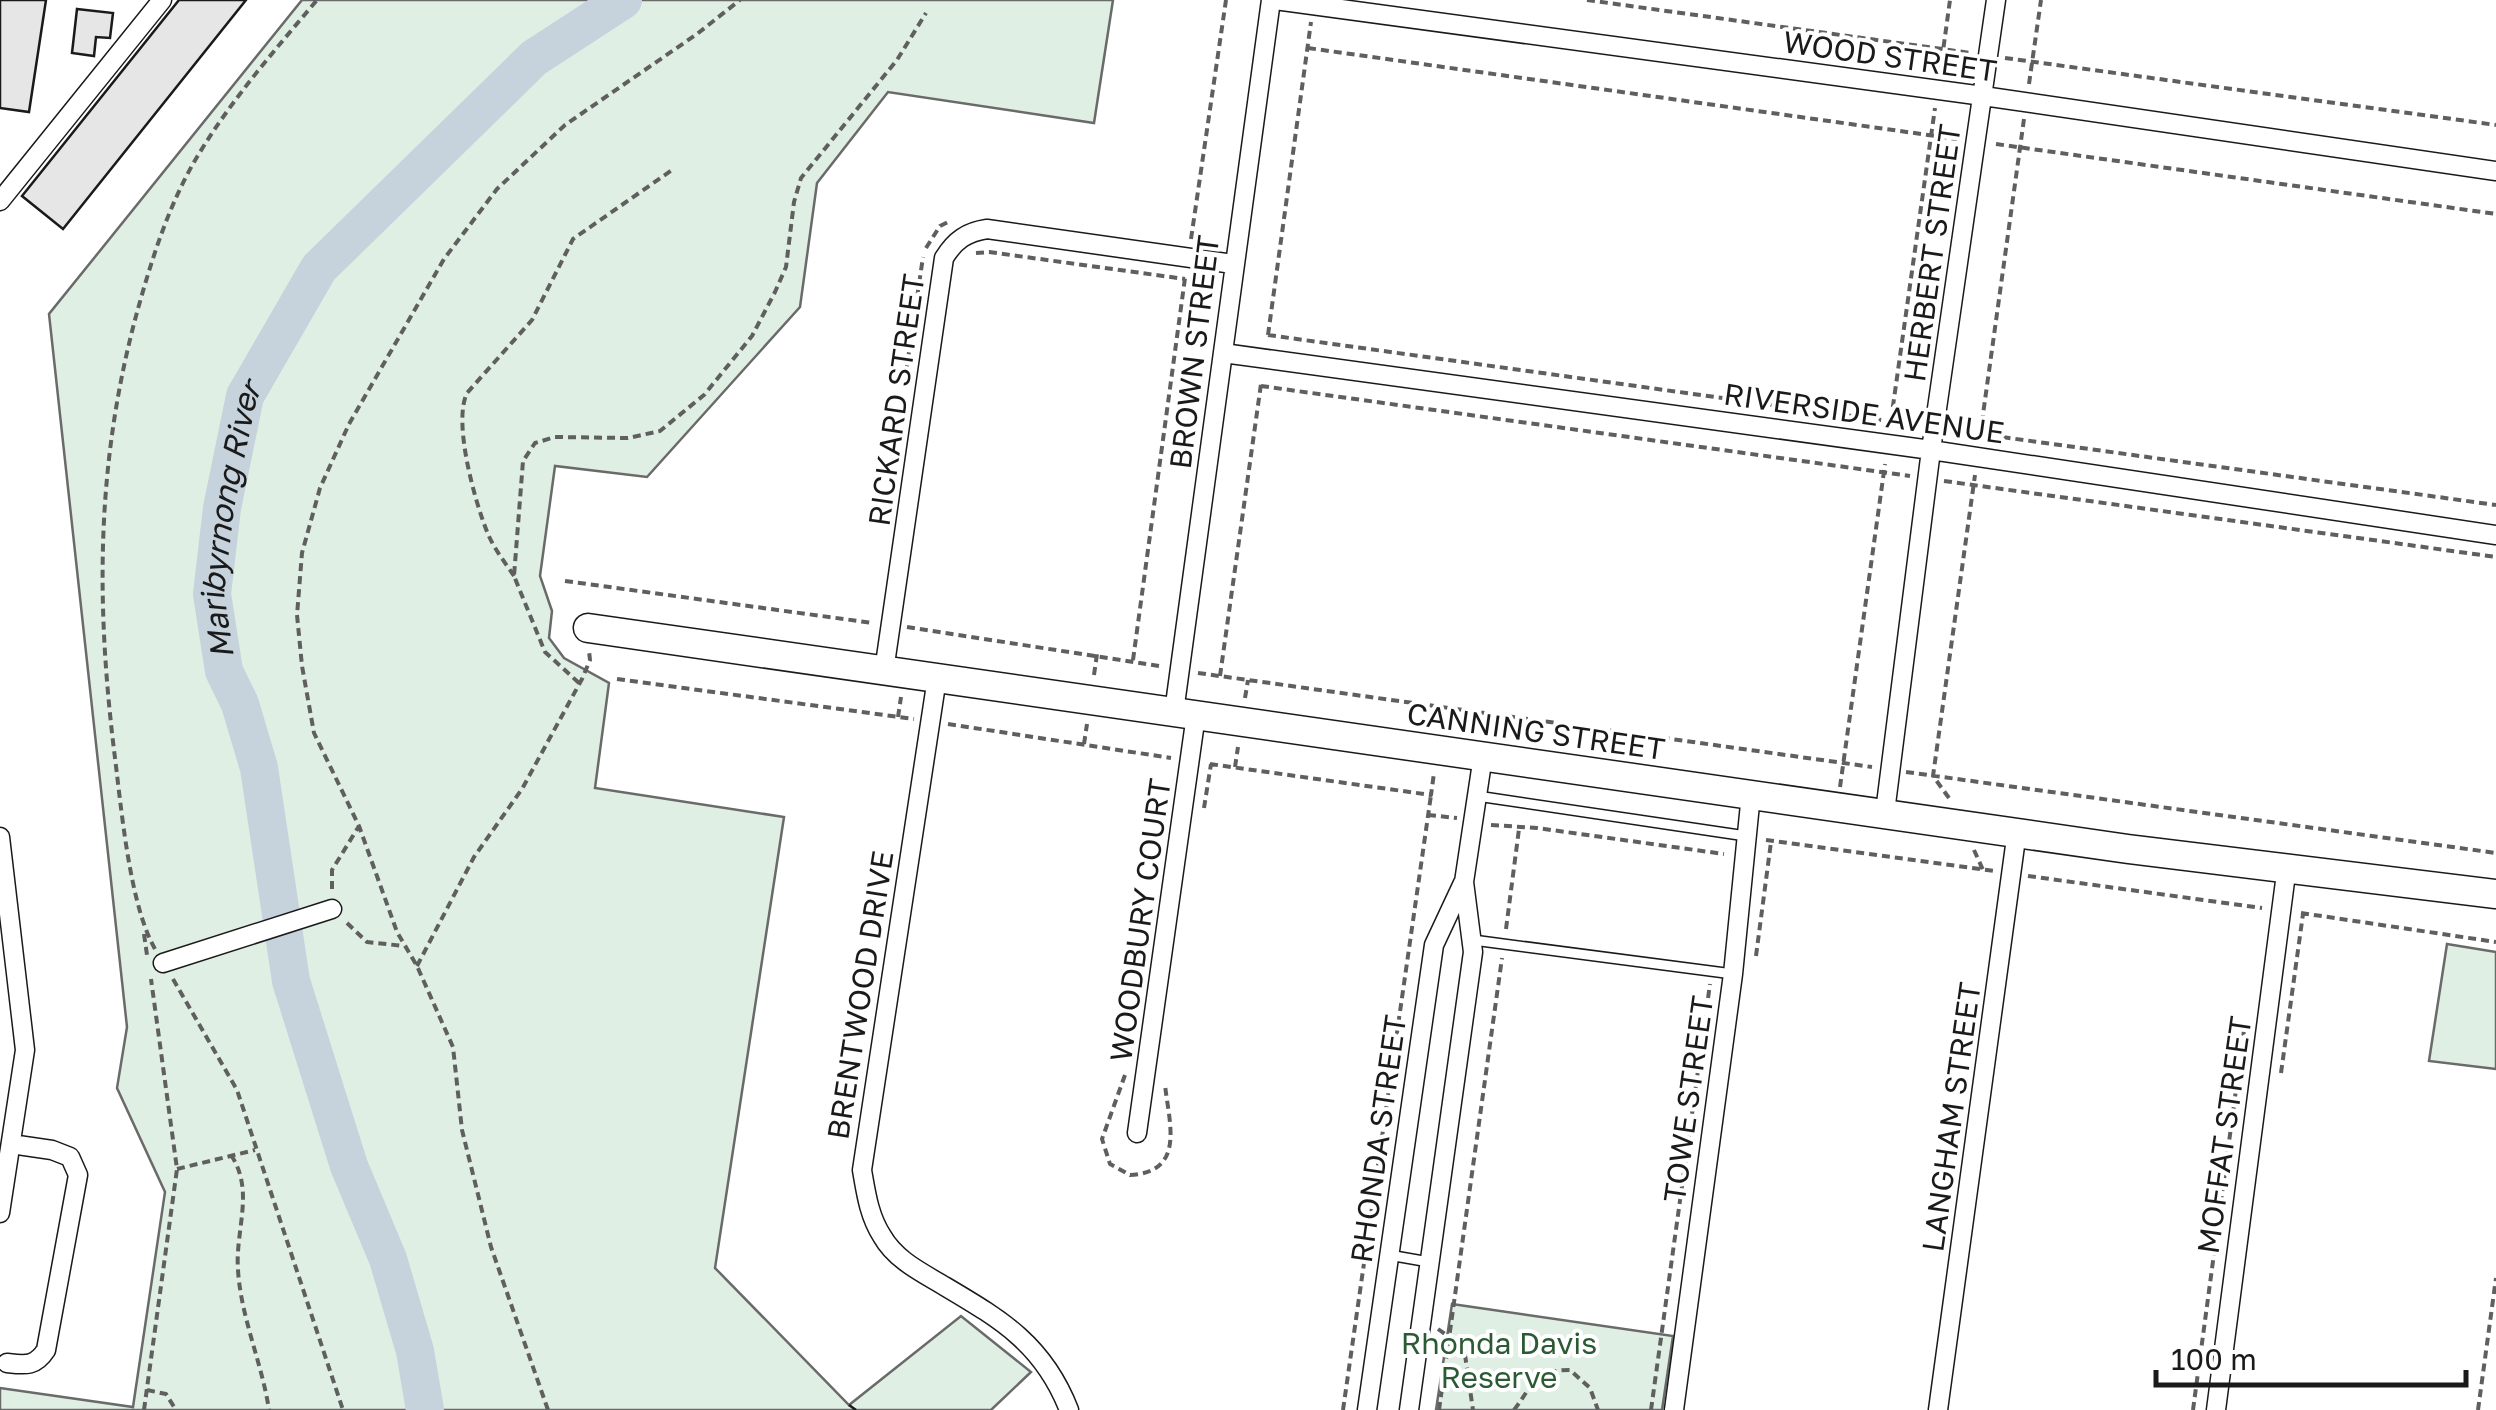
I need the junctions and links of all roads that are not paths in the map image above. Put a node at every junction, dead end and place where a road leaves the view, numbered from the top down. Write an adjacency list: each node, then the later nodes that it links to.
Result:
1 (162, 0): 6 (street)
2 (1273, 0): 4 (street, WOOD STREET); 7 (street, BROWN STREET)
3 (1996, 0): 4 (street, HERBERT STREET)
4 (1983, 96): 5 (street, WOOD STREET); 9 (street, HERBERT STREET)
5 (2496, 171)
6 (0, 201)
7 (1233, 264): 8 (street, BROWN STREET); 12 (street, RICKARD STREET)
8 (1223, 353): 9 (street, RIVERSIDE AVENUE); 14 (street, BROWN STREET)
9 (1931, 450): 10 (street, RIVERSIDE AVENUE); 18 (street, HERBERT STREET)
10 (2496, 534)
11 (588, 628): 12 (street, CANNING STREET)
12 (885, 671): 13 (street, CANNING STREET)
13 (937, 678): 14 (street, CANNING STREET); 35 (street, BRENTWOOD DRIVE)
14 (1185, 713): 15 (street, CANNING STREET); 29 (street, WOODBURY COURT)
15 (1483, 756): 16 (street, CANNING STREET); 17 (street, RHONDA STREET)
16 (1751, 794): 18 (street, CANNING STREET); 20 (street, TOWE STREET)
17 (1476, 796): 20 (lane); 23 (street, RHONDA STREET)
18 (1885, 812): 19 (street, CANNING STREET)
19 (2018, 831): 22 (street, CANNING STREET); 39 (street, LANGHAM STREET)
20 (1746, 836): 28 (street, TOWE STREET)
21 (0, 837): 30 (street)
22 (2286, 866): 24 (street, CANNING STREET); 40 (street, MOFFAT STREET)
23 (1464, 882): 26 (street, RHONDA STREET); 32 (street, RHONDA STREET)
24 (2489, 895)
25 (332, 909): 27 (street)
26 (1472, 940): 28 (lane); 33 (street, RHONDA STREET)
27 (163, 963)
28 (1733, 974): 38 (street, TOWE STREET)
29 (1137, 1133)
30 (11, 1144): 31 (street); 34 (street)
31 (0, 1213)
32 (1389, 1255): 33 (lane); 36 (street, RHONDA STREET)
33 (1429, 1262): 37 (street, RHONDA STREET)
34 (7, 1363)
35 (1069, 1410)
36 (1367, 1410)
37 (1409, 1410)
38 (1674, 1410)
39 (1938, 1410)
40 (2216, 1410)

